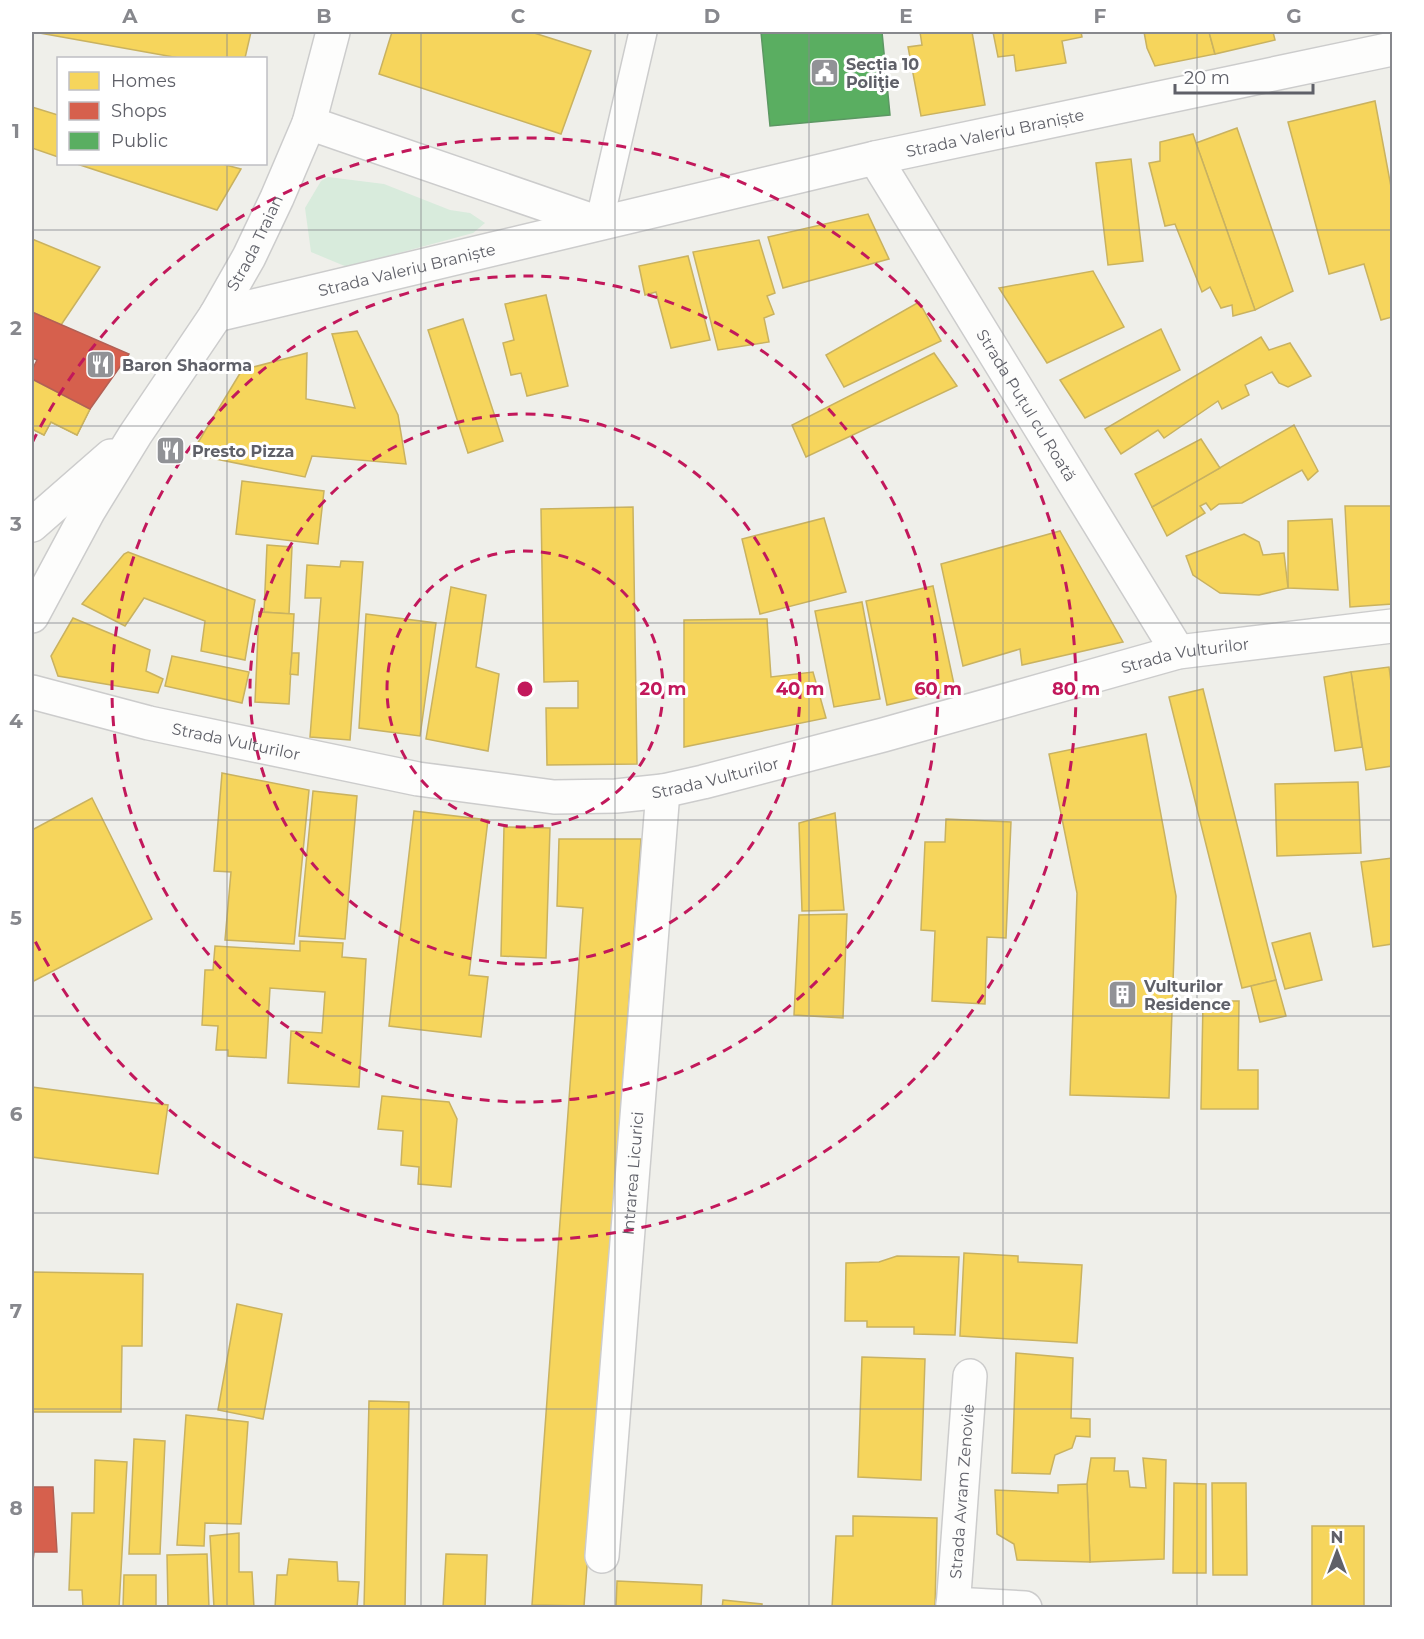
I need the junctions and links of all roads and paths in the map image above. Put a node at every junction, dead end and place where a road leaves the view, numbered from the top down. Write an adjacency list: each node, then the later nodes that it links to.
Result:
1 (333, 32): 4 (street, Strada Traian)
2 (643, 32): 6 (lane)
3 (1392, 50): 5 (street, Strada Valeriu Braniște)
4 (309, 123): 6 (street); 7 (street, Strada Traian)
5 (875, 158): 6 (street, Strada Valeriu Braniște); 12 (street, Strada Puțul cu Roată)
6 (599, 223): 7 (street, Strada Valeriu Braniște)
7 (216, 315): 8 (street, Strada Traian)
8 (135, 435): 9 (street, Strada Traian); 10 (street, Strada Traian)
9 (32, 525)
10 (32, 616)
11 (1392, 626): 12 (street, Strada Vulturilor)
12 (1178, 652): 14 (street, Strada Vulturilor)
13 (32, 692): 14 (street, Strada Vulturilor)
14 (663, 791): 16 (street, Intrarea Licurici)
15 (970, 1376): 17 (street, Strada Avram Zenovie)
16 (602, 1556)
17 (953, 1606): 18 (street)
18 (1024, 1608)

